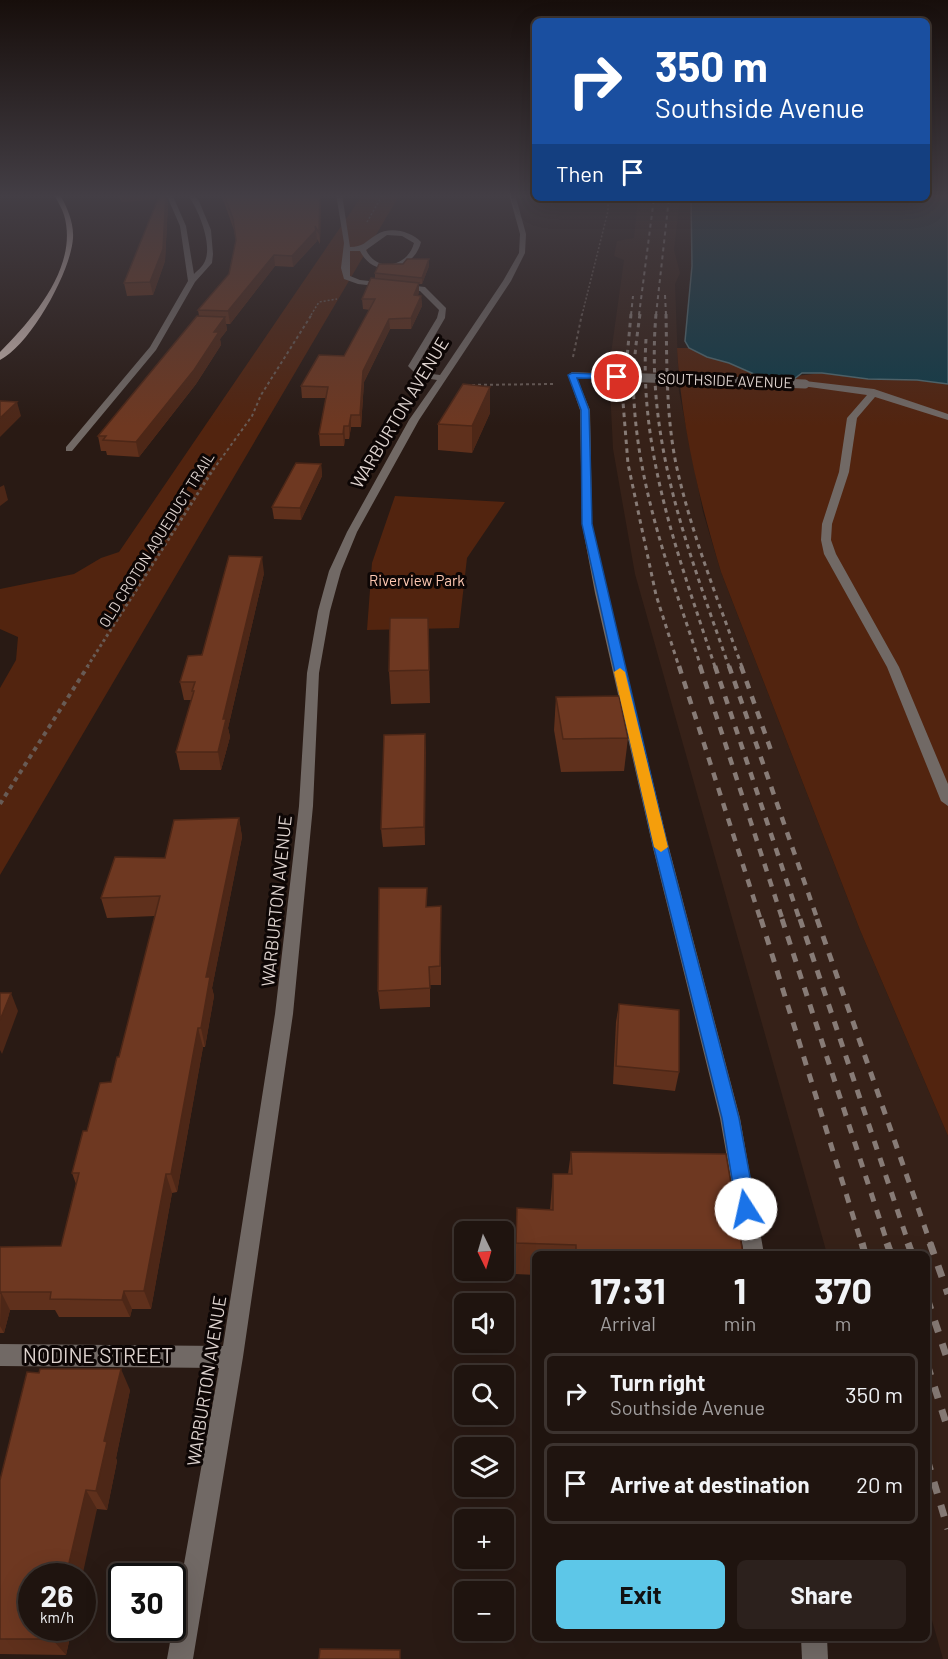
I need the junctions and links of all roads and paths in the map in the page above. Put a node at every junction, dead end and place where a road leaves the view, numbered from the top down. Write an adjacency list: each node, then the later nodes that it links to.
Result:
1 (60, 271): 9 (main road)
2 (189, 271): 7 (street)
3 (201, 271): 7 (street)
4 (346, 271): 10 (street)
5 (512, 271): 10 (street, WARBURTON AVENUE)
6 (593, 271): 11 (path)
7 (192, 281): 16 (street)
8 (336, 299): 18 (path, OLD CROTON AQUEDUCT TRAIL)
9 (0, 357)
10 (443, 378): 21 (street, WARBURTON AVENUE)
11 (573, 379): 14 (street, SOUTHSIDE AVENUE, bridge); 19 (street)
12 (546, 384): 13 (path)
13 (463, 385)
14 (874, 392): 15 (street, SOUTHSIDE AVENUE); 17 (street)
15 (948, 417)
16 (69, 449)
17 (948, 801)
18 (0, 804)
19 (753, 1251)
20 (0, 1355): 21 (street, NODINE STREET)
21 (232, 1358): 23 (street, WARBURTON AVENUE)
22 (814, 1641): 24 (street)
23 (180, 1659)
24 (816, 1659)

